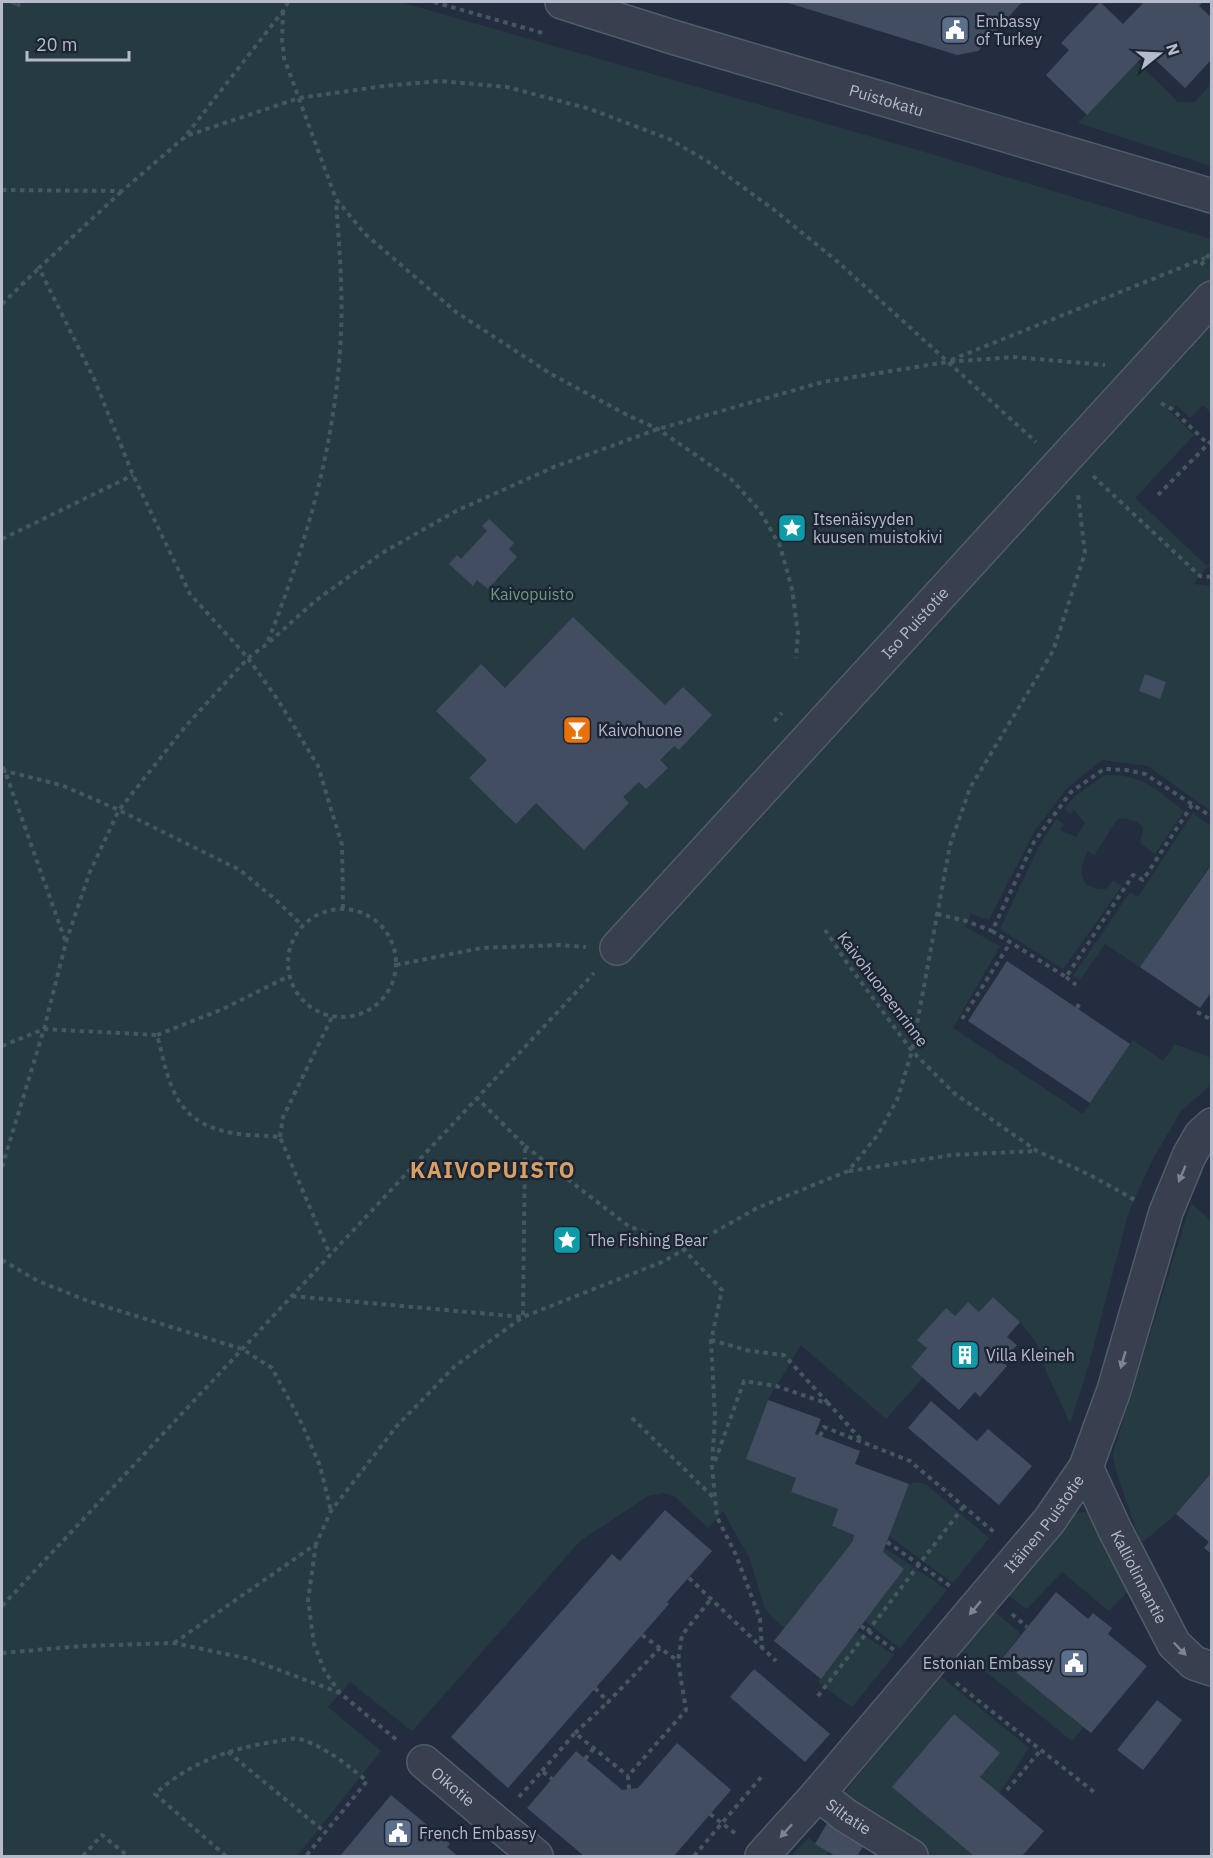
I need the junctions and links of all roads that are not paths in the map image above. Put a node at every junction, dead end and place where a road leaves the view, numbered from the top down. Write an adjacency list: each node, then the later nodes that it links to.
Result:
1 (562, 2): 2 (street, Puistokatu)
2 (1212, 196)
3 (1212, 298): 4 (street, Iso Puistotie)
4 (617, 948)
5 (1212, 1125): 6 (street, Itäinen Puistotie, one-way to 6)
6 (1086, 1467): 7 (street, Kalliolinnantie, one-way to 7); 9 (street, Itäinen Puistotie, one-way to 9)
7 (1212, 1669)
8 (424, 1762): 11 (street, Oikotie)
9 (818, 1794): 10 (street, Itäinen Puistotie, one-way to 10); 12 (street, Siltatie)
10 (754, 1848)
11 (537, 1857)
12 (911, 1857)

